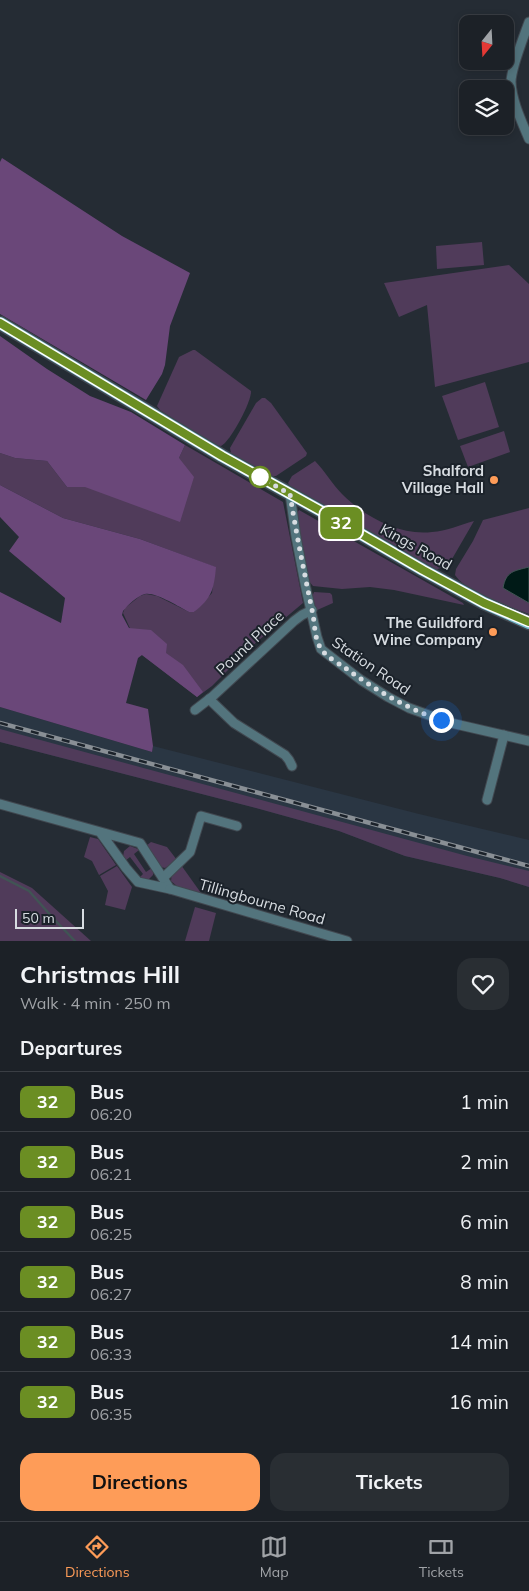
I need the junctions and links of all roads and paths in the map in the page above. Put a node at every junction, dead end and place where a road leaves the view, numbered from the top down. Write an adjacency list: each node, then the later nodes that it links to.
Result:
1 (529, 22): 2 (street)
2 (529, 139)
3 (0, 323): 4 (main road, Kings Road)
4 (290, 494): 5 (street, Station Road); 6 (main road, Kings Road)
5 (312, 610): 7 (street, Pound Place); 9 (street, Station Road)
6 (529, 622)
7 (209, 699): 8 (street, Pound Place); 11 (street)
8 (195, 710)
9 (504, 735): 10 (street, Station Road); 12 (street)
10 (529, 741)
11 (292, 766)
12 (487, 800)
13 (0, 804): 15 (street)
14 (237, 826): 16 (street)
15 (100, 832): 16 (street); 17 (street, Tillingbourne Road)
16 (163, 878): 17 (street)
17 (170, 889): 18 (street, Tillingbourne Road)
18 (347, 941)

